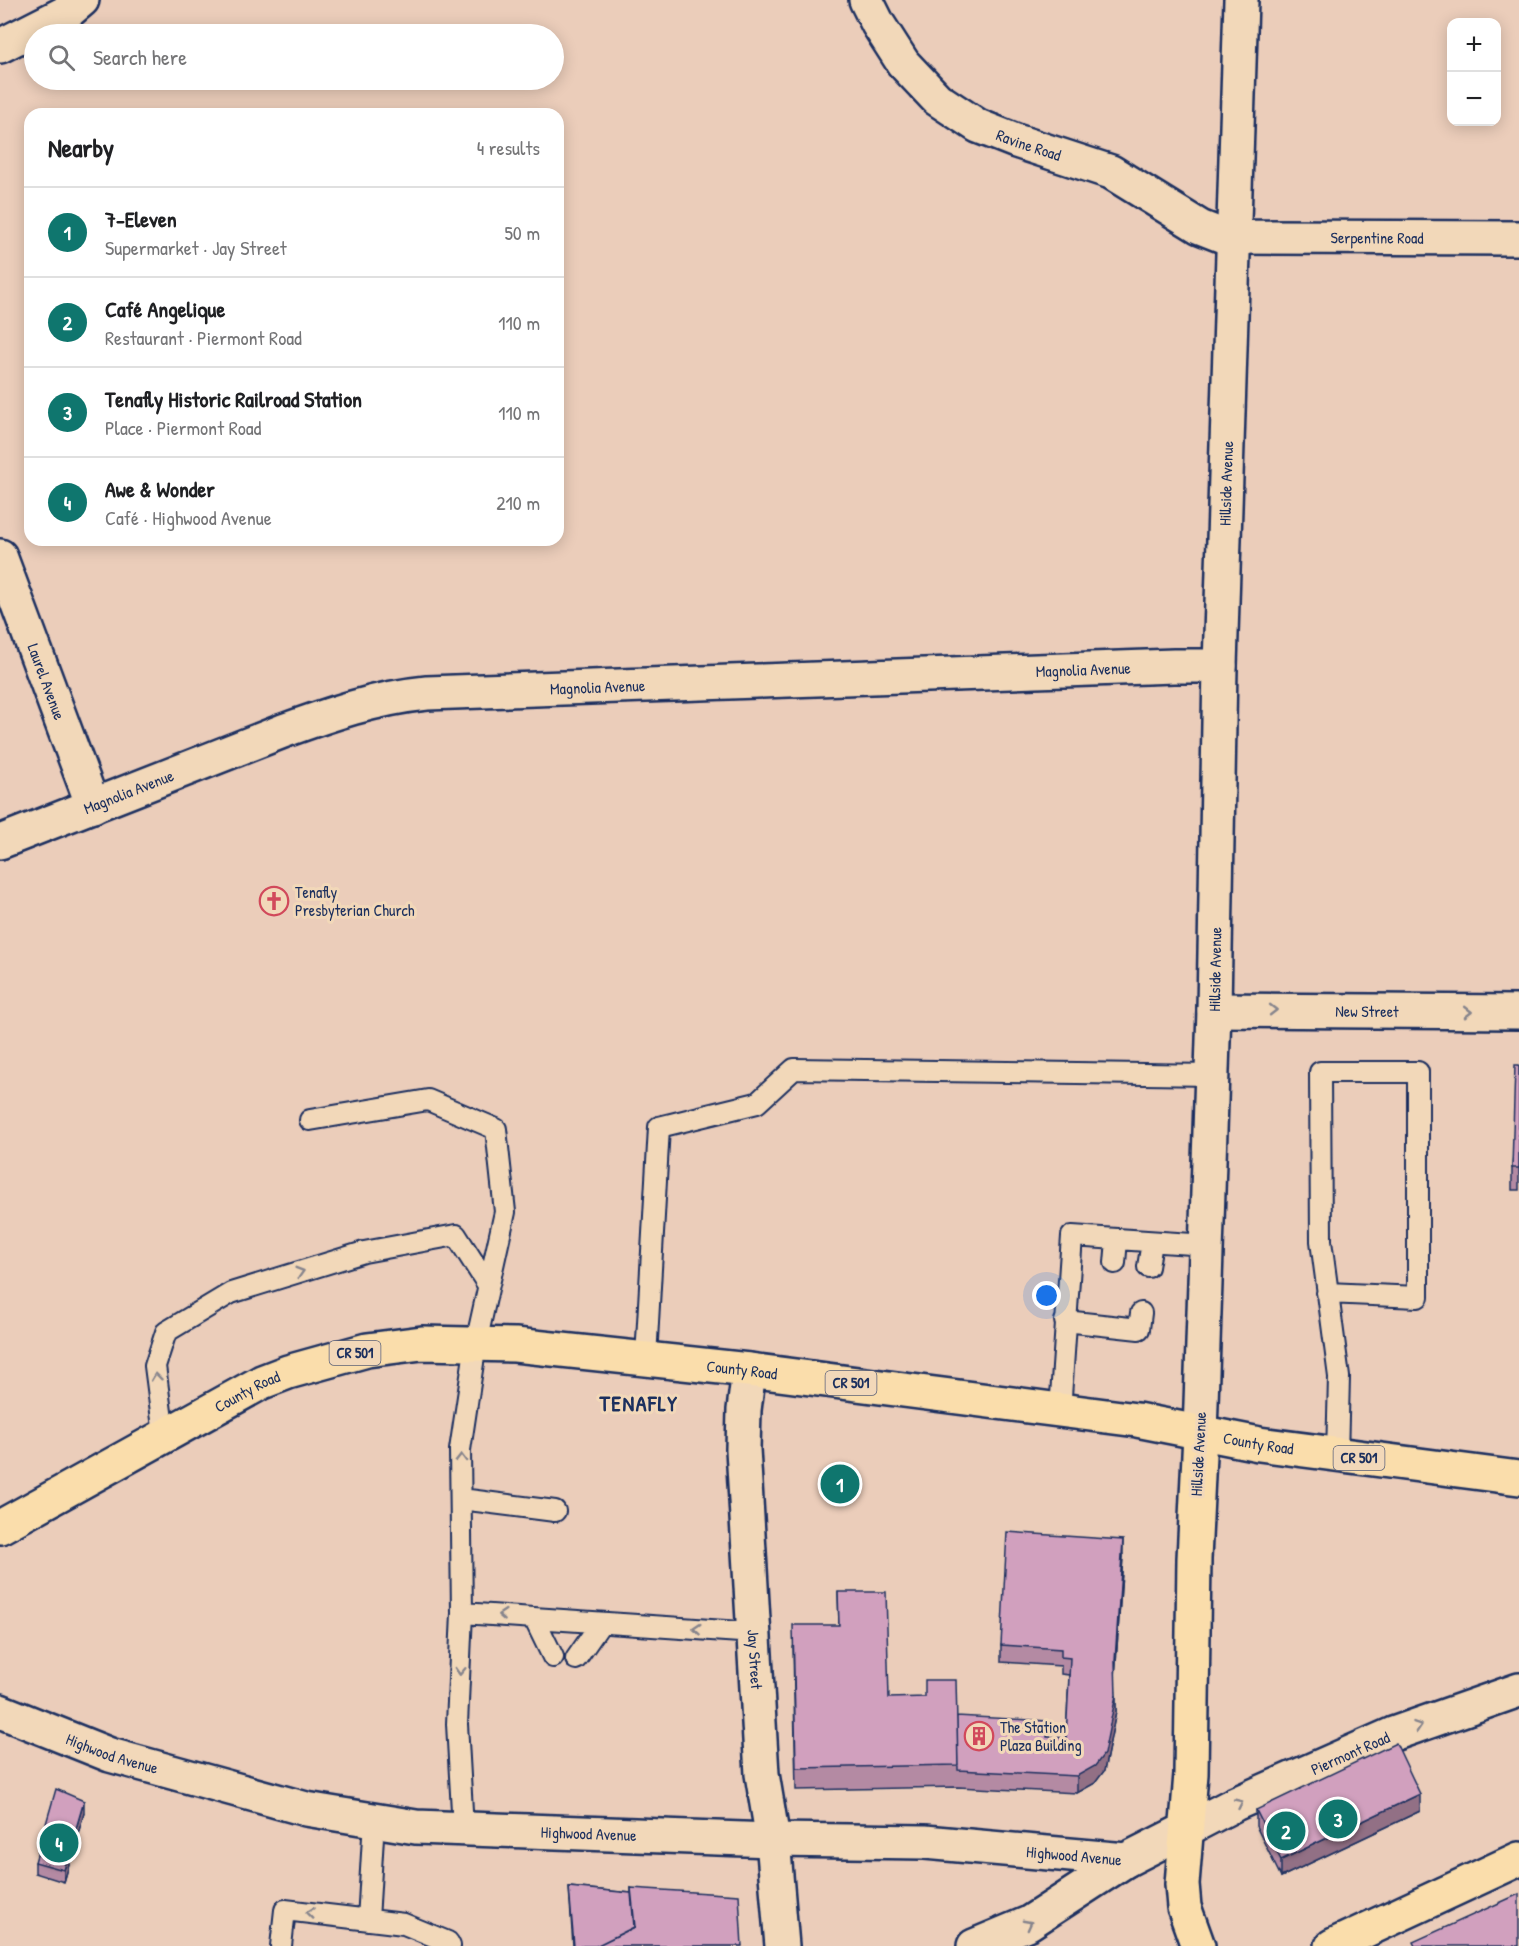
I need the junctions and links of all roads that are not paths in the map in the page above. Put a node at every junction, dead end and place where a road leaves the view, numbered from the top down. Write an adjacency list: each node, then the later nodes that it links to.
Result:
1 (82, 0): 4 (street)
2 (866, 0): 7 (street, Ravine Road)
3 (1241, 0): 7 (street, Hillside Avenue)
4 (43, 24)
5 (24, 34): 6 (street)
6 (0, 46)
7 (1234, 237): 8 (street, Serpentine Road); 10 (street, Hillside Avenue)
8 (1519, 238)
9 (0, 556): 11 (street, Laurel Avenue)
10 (1221, 666): 11 (street, Magnolia Avenue); 13 (street, Hillside Avenue)
11 (93, 806): 12 (street, Magnolia Avenue)
12 (0, 842)
13 (1214, 1010): 14 (street, New Street, one-way to 14); 15 (street, Hillside Avenue)
14 (1519, 1012)
15 (1212, 1075): 19 (street, Hillside Avenue); 27 (lane)
16 (310, 1120): 22 (lane)
17 (1117, 1240): 18 (lane); 20 (lane); 25 (lane)
18 (1152, 1242): 19 (lane); 21 (lane)
19 (1207, 1245): 30 (street, Hillside Avenue)
20 (1115, 1263)
21 (1148, 1267)
22 (488, 1285): 26 (lane); 31 (lane, one-way to 22)
23 (1327, 1293): 23 (lane); 32 (lane)
24 (1142, 1313): 25 (lane)
25 (1065, 1321): 29 (lane)
26 (476, 1343): 27 (main road, County Road / CR 501); 31 (main road, County Road / CR 501); 34 (lane, one-way to 26)
27 (646, 1358): 28 (main road, County Road / CR 501)
28 (749, 1370): 29 (main road, County Road / CR 501); 40 (street, Jay Street)
29 (1060, 1411): 30 (main road, County Road / CR 501)
30 (1200, 1434): 32 (main road, County Road / CR 501); 47 (main road, Hillside Avenue)
31 (164, 1435): 36 (main road, County Road / CR 501)
32 (1337, 1456): 33 (main road, County Road / CR 501)
33 (1519, 1478)
34 (461, 1499): 35 (lane); 37 (lane)
35 (555, 1511)
36 (0, 1527)
37 (462, 1613): 38 (lane, one-way to 37); 46 (lane, one-way to 46)
38 (534, 1618): 39 (lane); 41 (lane)
39 (601, 1623): 40 (lane, one-way to 39); 42 (lane)
40 (755, 1633): 48 (street, Jay Street)
41 (553, 1651)
42 (576, 1653)
43 (1519, 1690): 47 (street, Piermont Road, one-way to 43)
44 (0, 1711): 45 (street, Highwood Avenue)
45 (374, 1820): 46 (street, Highwood Avenue); 51 (lane)
46 (463, 1828): 48 (street, Highwood Avenue)
47 (1187, 1829): 50 (street, Highwood Avenue); 52 (main road, Hillside Avenue)
48 (773, 1840): 50 (street, Highwood Avenue); 55 (street, Jay Street)
49 (1519, 1859): 57 (main road)
50 (1126, 1860): 56 (street, one-way to 50)
51 (368, 1920): 53 (lane, one-way to 53); 54 (lane)
52 (1196, 1940)
53 (281, 1946)
54 (450, 1946)
55 (782, 1946)
56 (974, 1946)
57 (1332, 1946)

